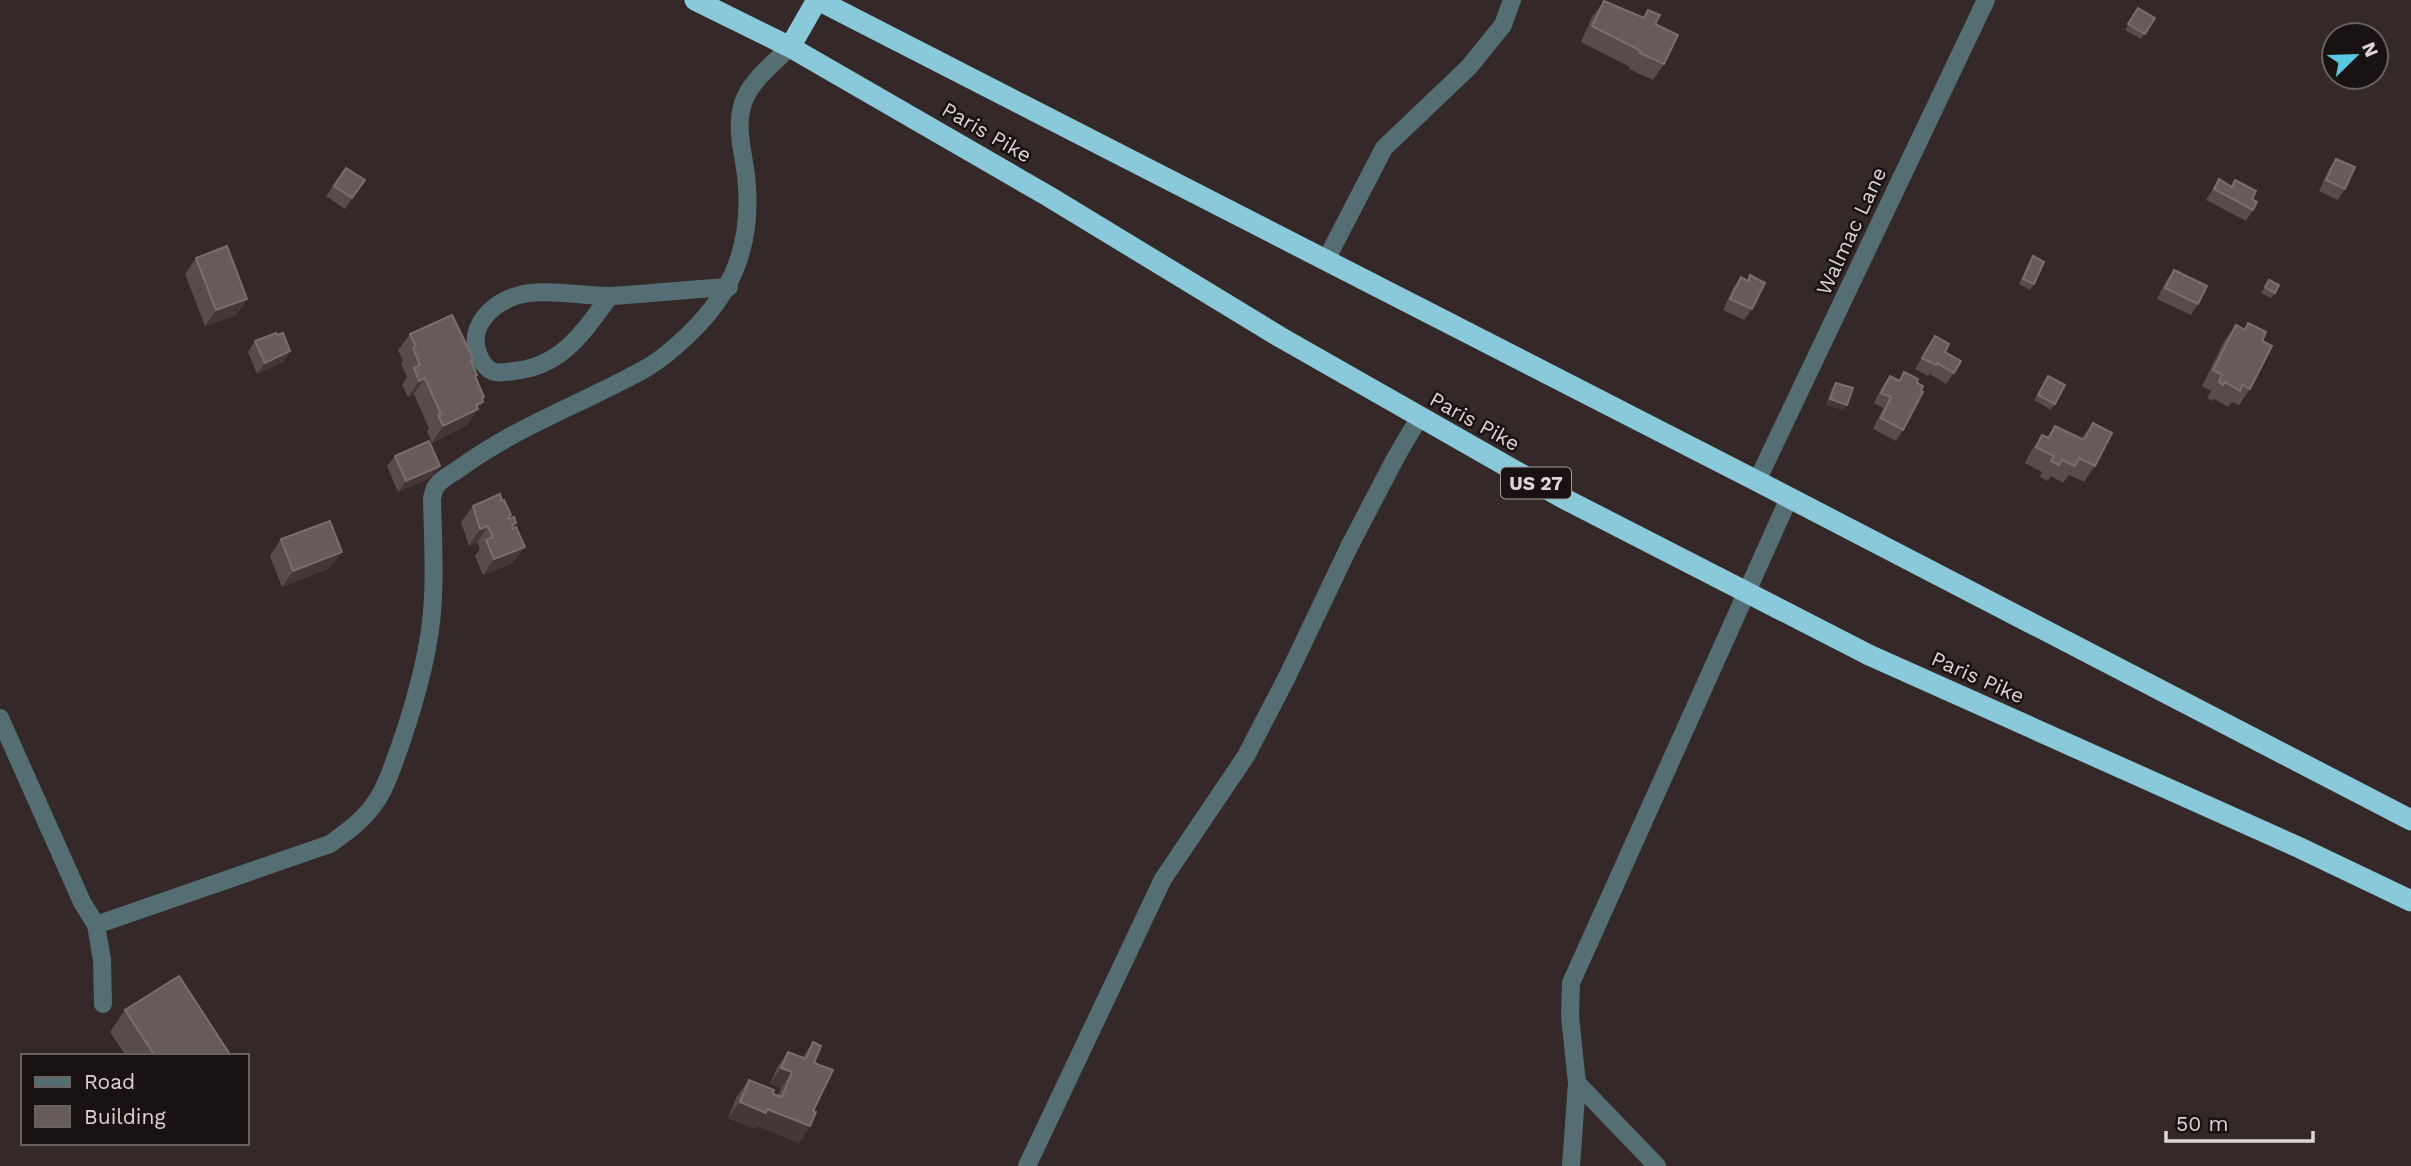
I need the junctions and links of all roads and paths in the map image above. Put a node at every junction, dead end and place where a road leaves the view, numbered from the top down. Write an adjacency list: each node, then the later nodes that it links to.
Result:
1 (695, 0): 5 (highway, Paris Pike / US 27)
2 (817, 0): 5 (highway); 6 (highway, Paris Pike)
3 (1512, 0): 6 (street)
4 (1986, 0): 10 (street, Walmac Lane)
5 (790, 47): 7 (street); 9 (highway, Paris Pike / US 27)
6 (1326, 260): 10 (highway, Paris Pike)
7 (729, 287): 8 (street); 16 (street)
8 (610, 296): 8 (street)
9 (1419, 418): 12 (highway, Paris Pike / US 27); 19 (street)
10 (1756, 481): 11 (highway, Paris Pike)
11 (1789, 498): 12 (street); 14 (highway, Paris Pike)
12 (1748, 593): 15 (highway, Paris Pike / US 27); 18 (street)
13 (0, 718): 16 (street)
14 (2411, 820)
15 (2411, 901)
16 (96, 925): 17 (street)
17 (103, 1004)
18 (1577, 1083): 20 (street); 21 (street)
19 (1027, 1166)
20 (1571, 1166)
21 (1657, 1166)

